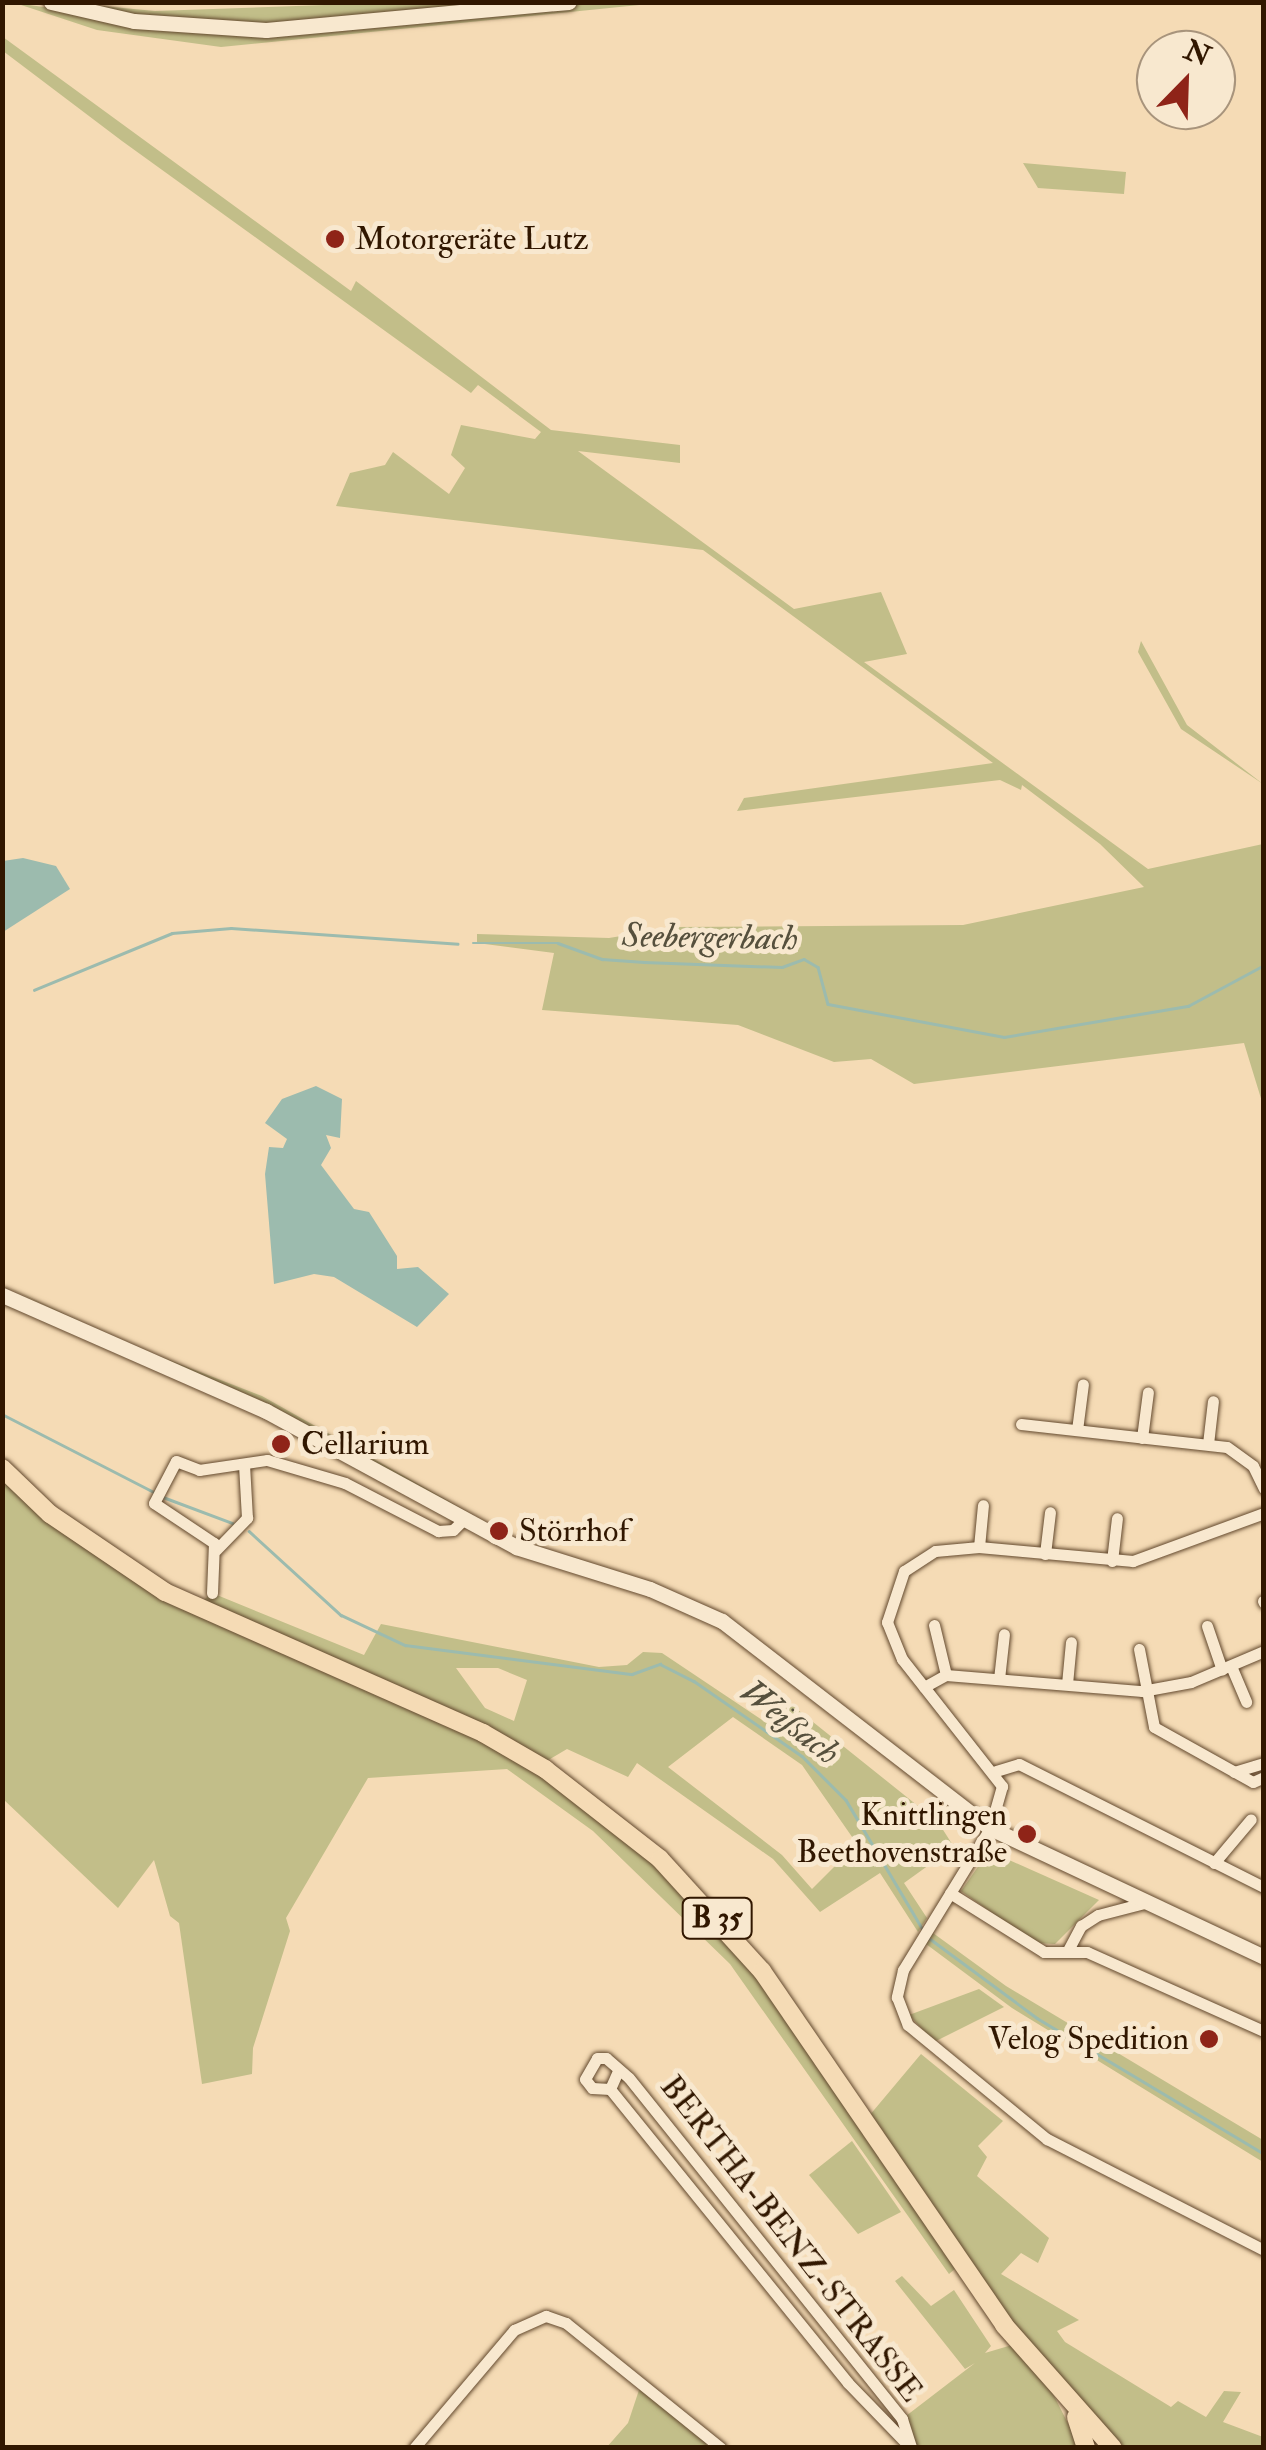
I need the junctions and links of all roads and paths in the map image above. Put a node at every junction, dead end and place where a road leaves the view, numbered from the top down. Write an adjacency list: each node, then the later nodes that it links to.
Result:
1 (50, 2): 2 (street)
2 (568, 2)
3 (2, 1296): 19 (street)
4 (1083, 1384): 8 (street)
5 (1148, 1392): 9 (street)
6 (1214, 1401): 10 (street)
7 (1021, 1424): 8 (street)
8 (1077, 1430): 9 (street)
9 (1142, 1438): 10 (street)
10 (1208, 1444): 11 (street)
11 (1258, 1462): 14 (street)
12 (244, 1464): 19 (street); 21 (street); 21 (street)
13 (2, 1468): 54 (main road, B 35)
14 (1264, 1489)
15 (982, 1504): 20 (street)
16 (1050, 1512): 22 (street)
17 (1264, 1513): 23 (street)
18 (1116, 1518): 23 (street)
19 (463, 1520): 43 (street)
20 (979, 1547): 22 (street); 35 (street)
21 (216, 1550): 24 (street)
22 (1046, 1554): 23 (street)
23 (1112, 1561)
24 (212, 1593)
25 (934, 1625): 32 (street)
26 (1207, 1626): 31 (street)
27 (1004, 1634): 33 (street)
28 (1071, 1642): 34 (street)
29 (1139, 1649): 36 (street)
30 (1264, 1651): 31 (street)
31 (1226, 1668): 36 (street); 37 (street)
32 (946, 1675): 33 (street); 35 (street)
33 (999, 1678): 34 (street)
34 (1067, 1684): 36 (street)
35 (924, 1687): 39 (street)
36 (1142, 1692): 40 (street)
37 (1246, 1702)
38 (1264, 1763): 40 (street)
39 (996, 1771): 43 (street); 44 (street)
40 (1234, 1772): 41 (street)
41 (1264, 1777)
42 (1251, 1820): 44 (street)
43 (990, 1828): 46 (street); 47 (street)
44 (1214, 1863): 45 (street)
45 (1264, 1886)
46 (950, 1893): 48 (street); 53 (street)
47 (1148, 1902): 48 (street); 49 (street)
48 (1066, 1952): 50 (street)
49 (1264, 1957)
50 (1264, 2030)
51 (618, 2071): 52 (street, BERTHA-BENZ-STRASSE); 52 (street, BERTHA-BENZ-STRASSE); 55 (street, BERTHA-BENZ-STRASSE)
52 (610, 2089): 55 (street, BERTHA-BENZ-STRASSE)
53 (1264, 2250)
54 (1070, 2402): 58 (main road); 59 (main road, B 35)
55 (911, 2447)
56 (414, 2448): 57 (street)
57 (721, 2448)
58 (1086, 2448)
59 (1114, 2448)

